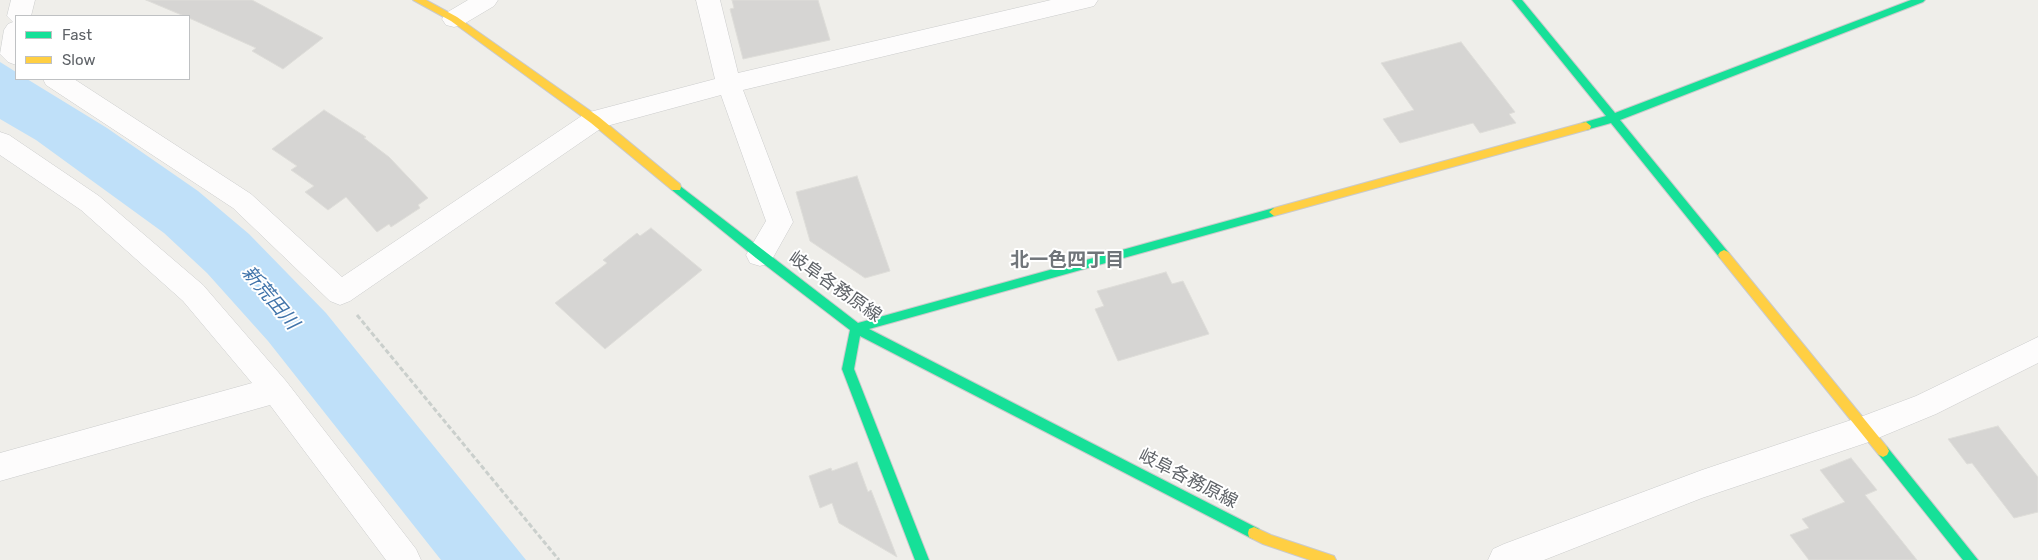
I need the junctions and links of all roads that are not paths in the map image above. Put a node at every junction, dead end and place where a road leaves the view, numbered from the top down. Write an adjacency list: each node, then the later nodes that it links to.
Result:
1 (23, 0): 8 (street)
2 (418, 0): 9 (street, 岐阜各務原線)
3 (486, 0): 9 (street)
4 (708, 0): 13 (street)
5 (1086, 0): 13 (street)
6 (1517, 0): 14 (street)
7 (1920, 0): 14 (street)
8 (19, 15)
9 (454, 19): 15 (street, 岐阜各務原線)
10 (15, 34): 11 (street)
11 (15, 55)
12 (56, 80): 15 (street)
13 (729, 84): 15 (street); 17 (street)
14 (1614, 118): 18 (street); 21 (street)
15 (594, 120): 17 (street, 岐阜各務原線)
16 (0, 142): 20 (street)
17 (760, 255): 18 (street, 岐阜各務原線)
18 (856, 328): 24 (street); 25 (street, 岐阜各務原線)
19 (2038, 349): 21 (street)
20 (276, 390): 22 (street); 23 (street)
21 (1866, 429): 26 (street); 27 (street)
22 (0, 467)
23 (405, 560)
24 (922, 560)
25 (1329, 560)
26 (1504, 560)
27 (1971, 560)

